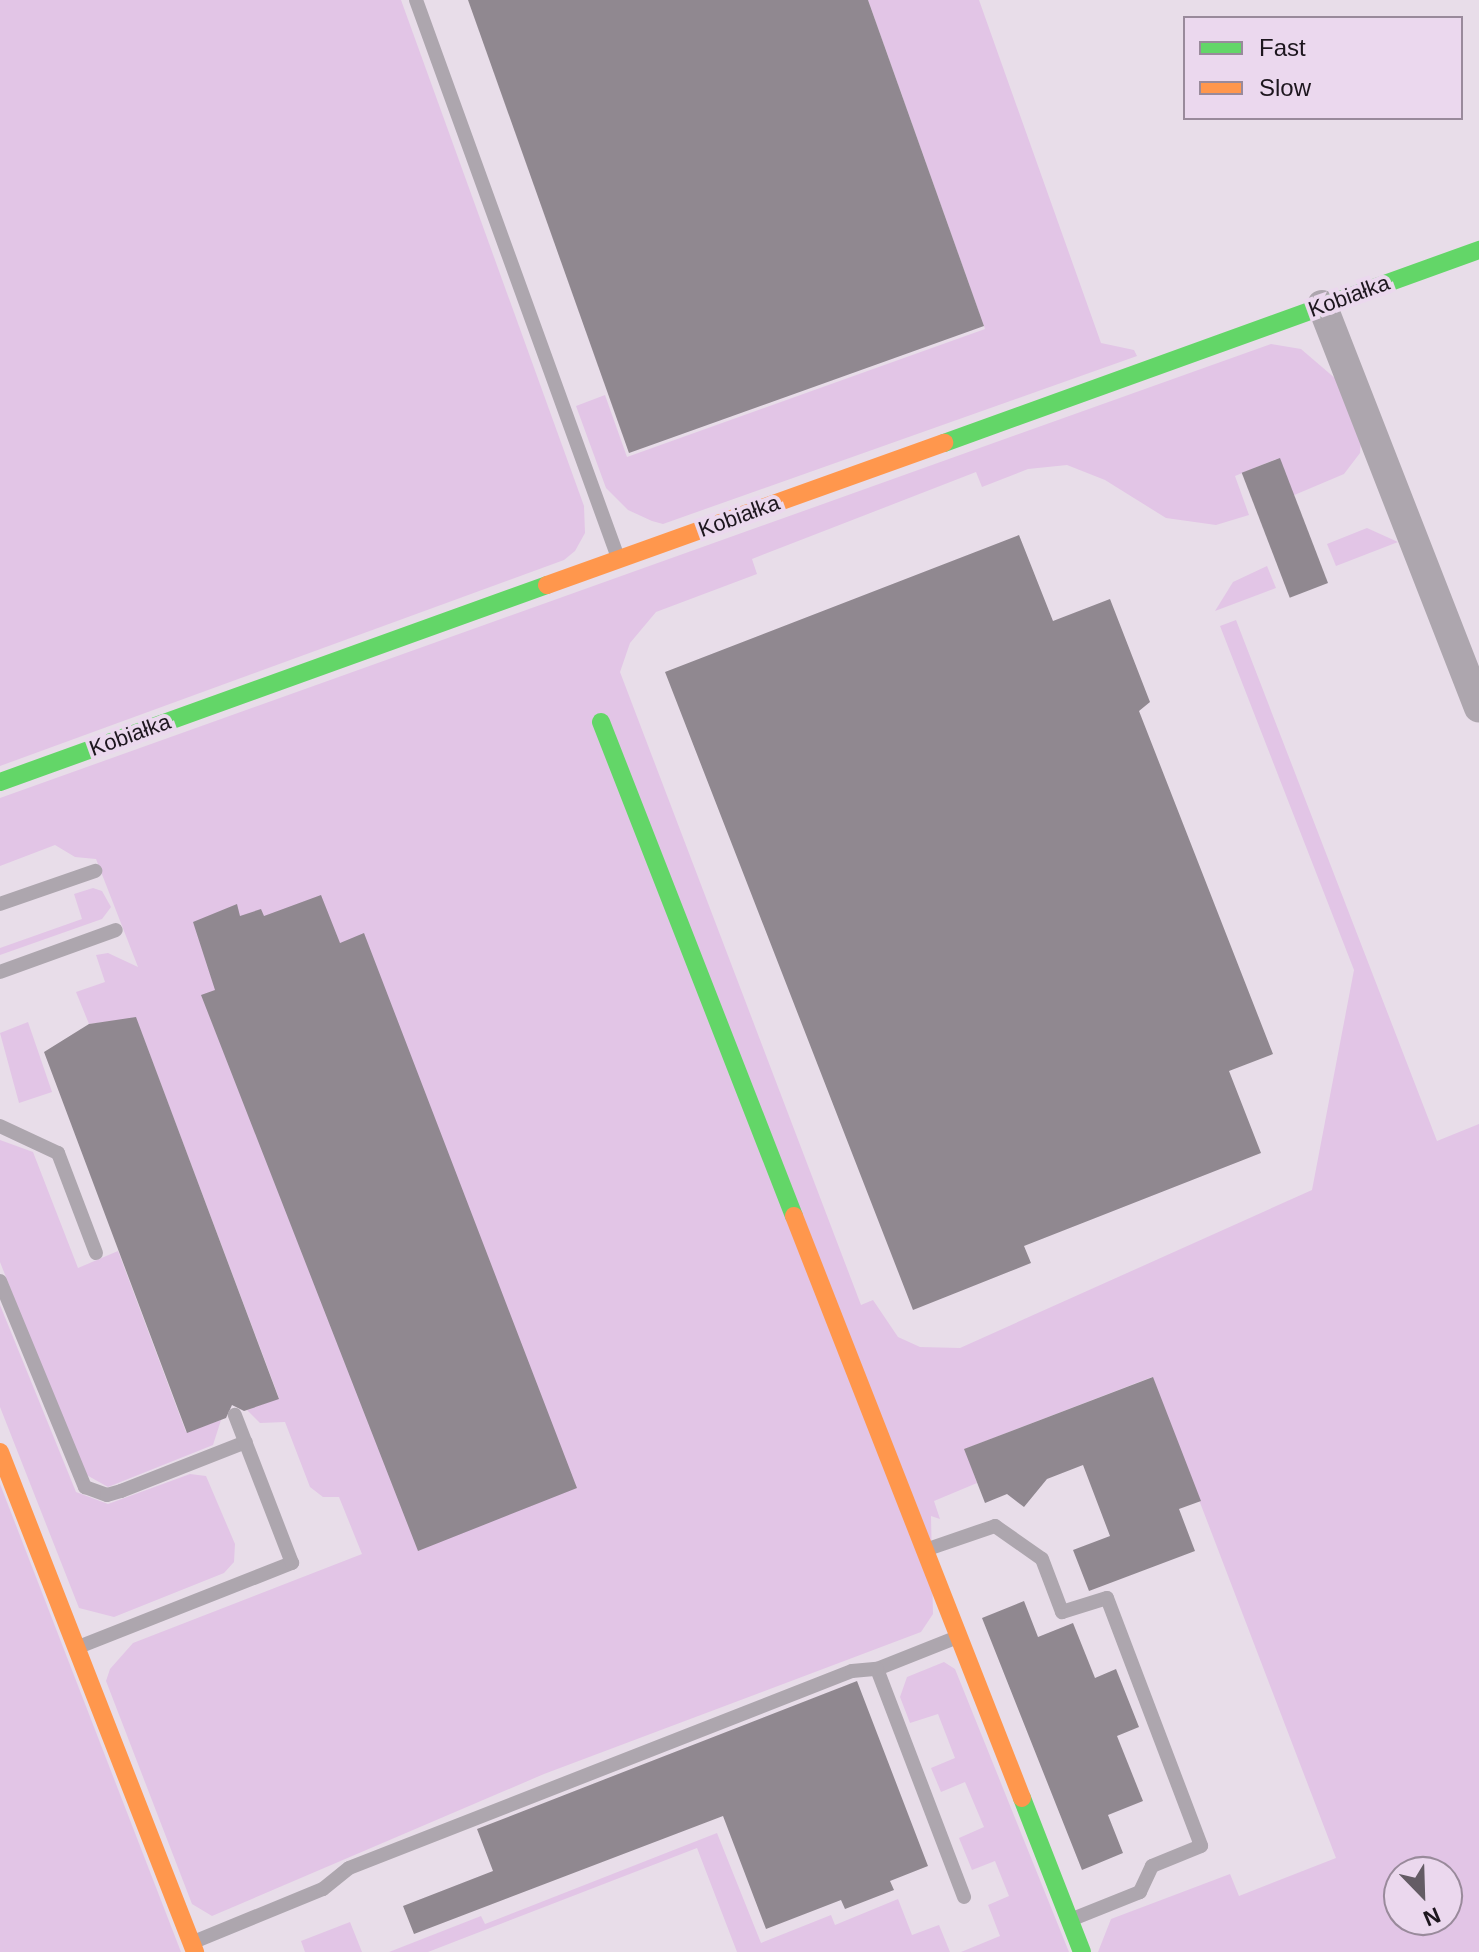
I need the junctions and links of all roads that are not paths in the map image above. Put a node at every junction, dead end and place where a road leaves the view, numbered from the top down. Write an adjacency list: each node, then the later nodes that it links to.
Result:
1 (416, 0): 4 (lane)
2 (1479, 250): 3 (street, Kobiałka)
3 (1322, 305): 4 (street, Kobiałka); 5 (street)
4 (618, 559): 7 (street, Kobiałka)
5 (1479, 707)
6 (601, 722): 18 (street)
7 (0, 782)
8 (95, 871): 9 (lane)
9 (0, 904)
10 (116, 930): 11 (lane)
11 (0, 972)
12 (0, 1126): 13 (lane)
13 (96, 1253)
14 (0, 1281): 16 (lane)
15 (235, 1415): 16 (lane)
16 (246, 1442): 20 (lane)
17 (0, 1452): 20 (street)
18 (924, 1550): 19 (street); 23 (lane)
19 (959, 1637): 21 (lane); 23 (street)
20 (76, 1647): 24 (street)
21 (877, 1669): 22 (lane); 24 (lane)
22 (964, 1897)
23 (1069, 1921): 25 (street)
24 (193, 1948)
25 (1082, 1952)

